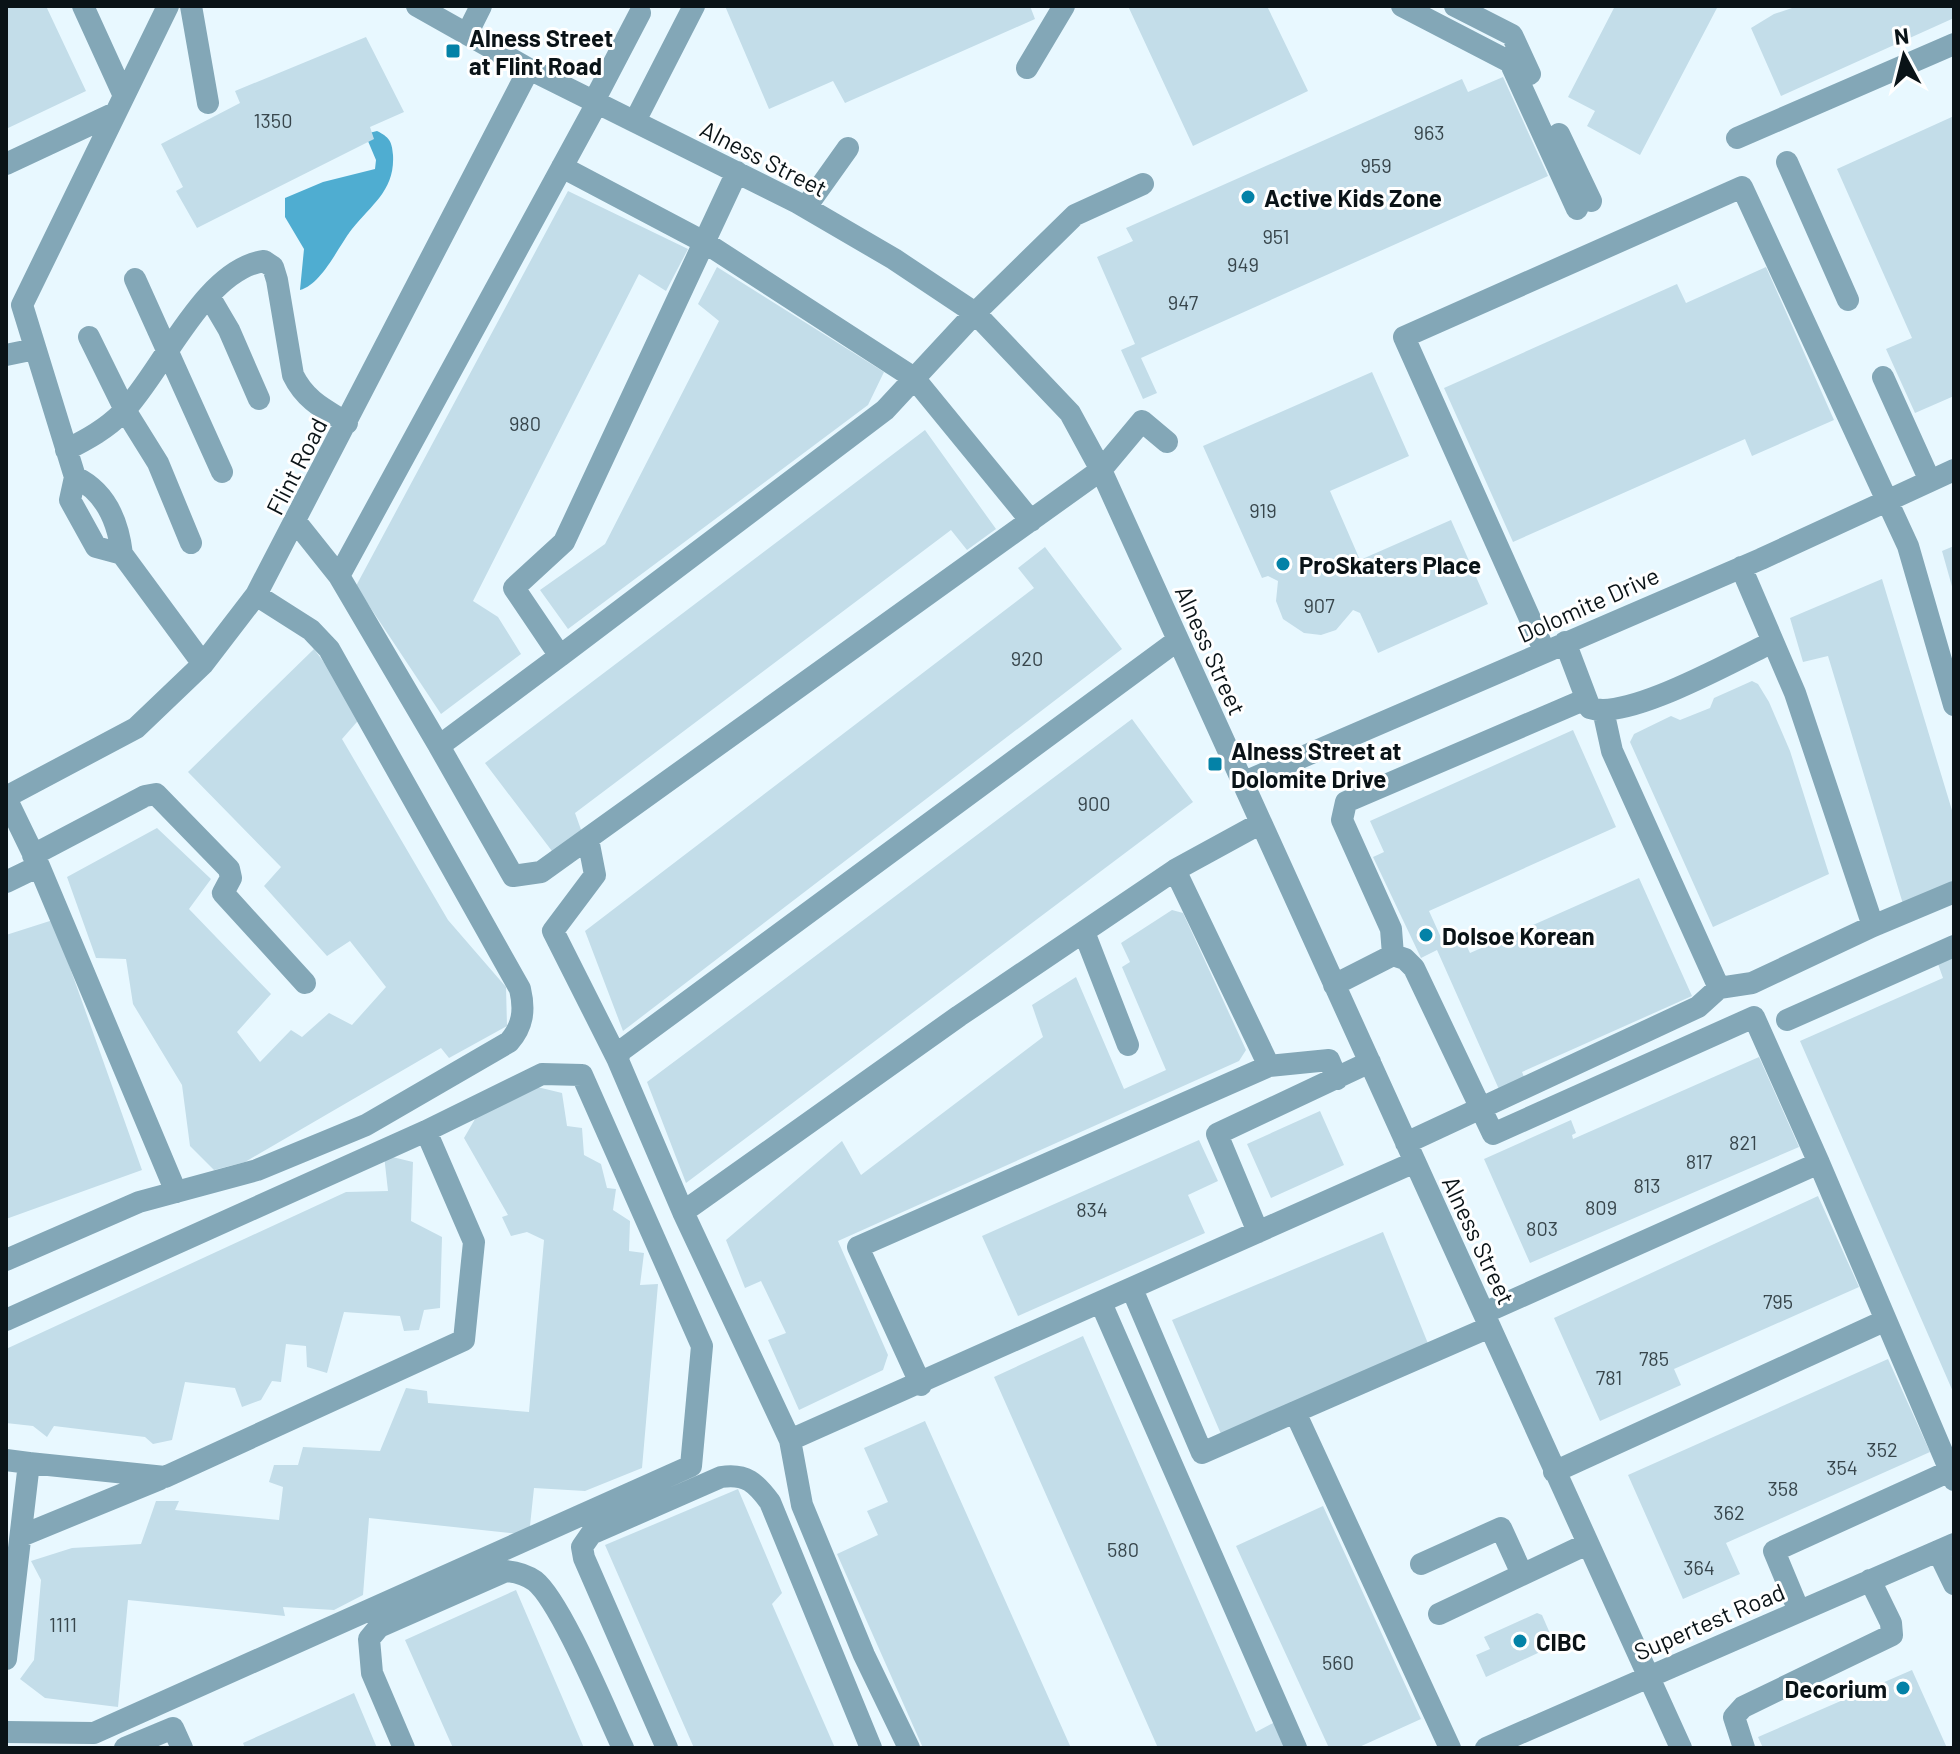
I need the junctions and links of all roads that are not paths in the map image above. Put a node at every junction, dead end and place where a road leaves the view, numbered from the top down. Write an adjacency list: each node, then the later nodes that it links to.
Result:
1 (83, 6): 17 (street)
2 (168, 6): 17 (street)
3 (191, 6): 16 (street)
4 (481, 6): 11 (street)
5 (694, 6): 18 (street)
6 (1064, 6): 13 (street)
7 (1402, 6): 8 (street)
8 (1455, 6)
9 (427, 8): 11 (street, Alness Street)
10 (640, 13): 15 (street)
11 (467, 34): 14 (street, Alness Street)
12 (1954, 44): 19 (street)
13 (1027, 68)
14 (529, 69): 15 (street, Alness Street); 41 (street, Flint Road)
15 (596, 102): 18 (street, Alness Street); 23 (street)
16 (208, 103)
17 (120, 104): 22 (street); 30 (street)
18 (635, 121): 24 (street, Alness Street)
19 (1737, 138)
20 (848, 148): 26 (street)
21 (1787, 162): 31 (street)
22 (6, 164)
23 (562, 167): 27 (street); 53 (street)
24 (737, 172): 26 (street, Alness Street); 27 (street)
25 (1143, 184): 32 (street)
26 (806, 207): 32 (street, Alness Street)
27 (704, 242): 38 (street); 58 (street)
28 (135, 279): 35 (street)
29 (209, 296): 35 (street); 39 (street); 41 (street)
30 (14, 299): 34 (street)
31 (1848, 300)
32 (975, 313): 38 (street); 44 (street, Alness Street)
33 (89, 337): 40 (street)
34 (35, 349): 36 (street); 43 (street)
35 (168, 352): 40 (street); 46 (street)
36 (6, 355)
37 (1883, 377): 47 (street)
38 (914, 378): 49 (street); 58 (street)
39 (259, 399)
40 (125, 410): 43 (street); 51 (street)
41 (347, 423): 50 (street, Flint Road)
42 (1167, 442): 44 (street)
43 (66, 450): 59 (street)
44 (1101, 470): 49 (street); 55 (street, Alness Street)
45 (1954, 470): 47 (street, Dolomite Drive)
46 (222, 472)
47 (1930, 481): 48 (street, Dolomite Drive)
48 (1886, 500): 52 (street, Dolomite Drive); 57 (street); 61 (street)
49 (1031, 521): 66 (street)
50 (296, 522): 53 (street); 54 (street, Flint Road)
51 (191, 543)
52 (1741, 567): 56 (street); 57 (street, Dolomite Drive)
53 (339, 576): 62 (street)
54 (256, 595): 59 (street, Flint Road); 88 (street)
55 (1178, 640): 63 (street, Alness Street); 80 (street)
56 (1773, 642): 60 (street); 71 (street)
57 (1555, 646): 60 (street); 63 (street, Dolomite Drive)
58 (560, 656): 62 (street)
59 (203, 664): 64 (street, Flint Road)
60 (1595, 704): 74 (street); 77 (street)
61 (1954, 705)
62 (439, 746): 66 (street)
63 (1242, 783): 65 (street, Alness Street)
64 (6, 798): 67 (street)
65 (1261, 823): 68 (street); 76 (street, Alness Street)
66 (588, 839): 80 (street)
67 (36, 860): 69 (street); 75 (street); 88 (street)
68 (1175, 870): 72 (street); 82 (street)
69 (6, 882)
70 (1954, 892): 71 (street)
71 (1873, 926): 77 (street)
72 (1084, 932): 79 (street); 89 (street)
73 (1954, 946): 78 (street)
74 (1393, 955): 76 (street); 84 (street)
75 (305, 983)
76 (1334, 985): 81 (street, Alness Street)
77 (1719, 988): 84 (street)
78 (1787, 1020)
79 (1128, 1045)
80 (617, 1058): 89 (street)
81 (1370, 1062): 83 (street); 86 (street, Alness Street)
82 (1269, 1066): 83 (street); 97 (street)
83 (1337, 1079): 90 (street)
84 (1480, 1108): 86 (street); 87 (street)
85 (426, 1131): 94 (street); 104 (street); 116 (street)
86 (1410, 1152): 90 (street); 95 (street, Alness Street)
87 (1819, 1163): 95 (street); 96 (street)
88 (176, 1192): 91 (street)
89 (683, 1212): 99 (street)
90 (1258, 1232): 92 (street)
91 (6, 1260)
92 (1132, 1289): 93 (street); 98 (street)
93 (1101, 1303): 97 (street); 124 (street)
94 (6, 1320)
95 (1487, 1320): 98 (street); 102 (street, Alness Street)
96 (1884, 1321): 102 (street); 103 (street)
97 (921, 1385): 99 (street)
98 (1295, 1412): 125 (street)
99 (790, 1440): 123 (street)
100 (6, 1460): 101 (street)
101 (29, 1463): 104 (street); 105 (street)
102 (1554, 1472): 106 (street, Alness Street)
103 (1952, 1476): 112 (street)
104 (165, 1477): 105 (street)
105 (21, 1536): 114 (street)
106 (1587, 1544): 109 (street); 115 (street, Alness Street)
107 (1946, 1548): 110 (street, Supertest Road); 111 (street)
108 (1421, 1564): 109 (street)
109 (1522, 1574): 113 (street)
110 (1870, 1580): 112 (street, Supertest Road); 128 (street)
111 (1954, 1584)
112 (1799, 1611): 115 (street, Supertest Road)
113 (1439, 1614)
114 (6, 1659)
115 (1648, 1675): 126 (street, Supertest Road); 127 (street, Alness Street)
116 (6, 1732)
117 (125, 1748): 118 (street)
118 (182, 1748)
119 (404, 1748): 120 (street)
120 (623, 1748)
121 (667, 1748): 122 (street)
122 (871, 1748)
123 (909, 1748)
124 (1296, 1748)
125 (1450, 1748)
126 (1486, 1748)
127 (1681, 1748)
128 (1744, 1748)

